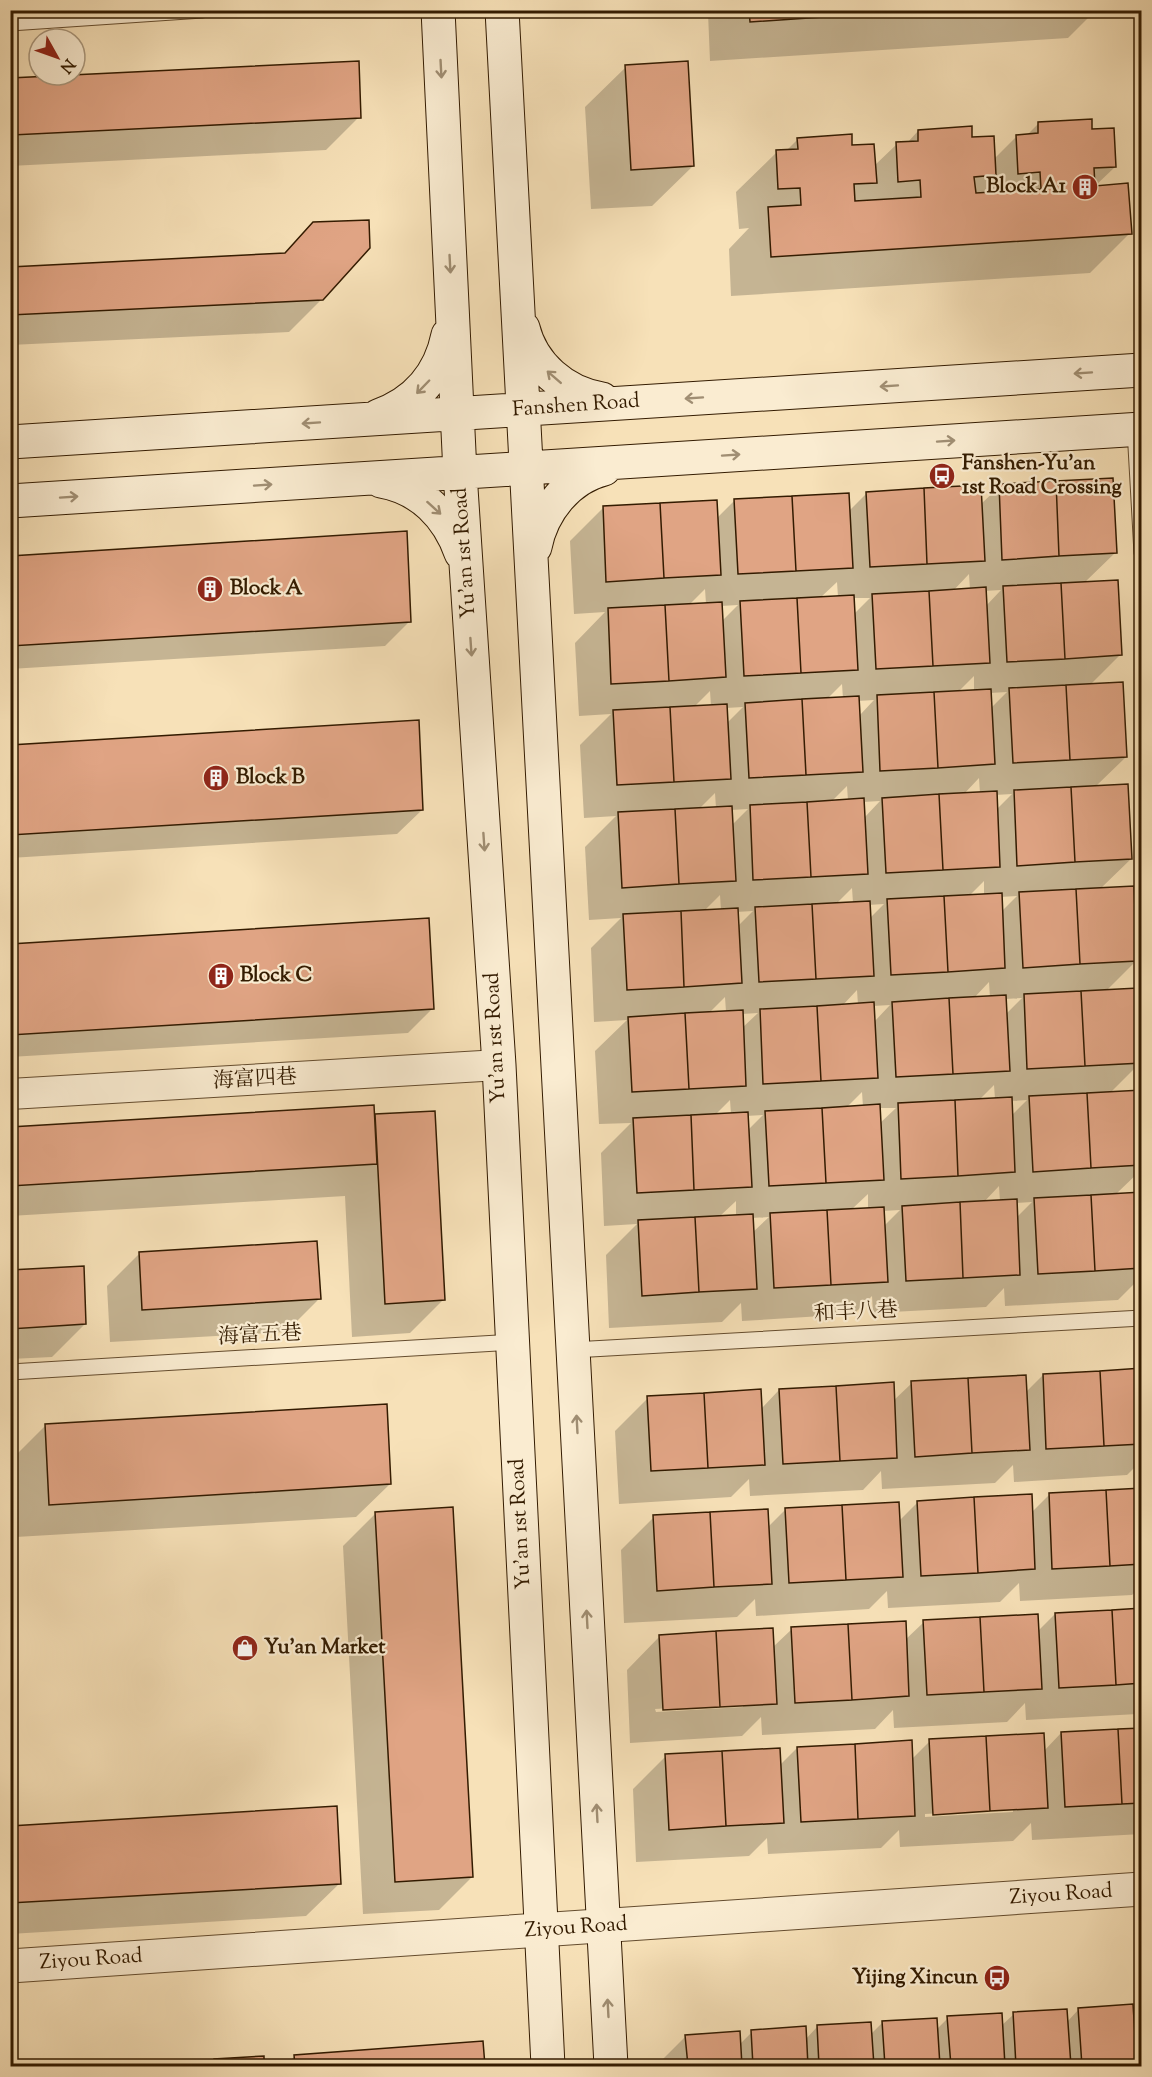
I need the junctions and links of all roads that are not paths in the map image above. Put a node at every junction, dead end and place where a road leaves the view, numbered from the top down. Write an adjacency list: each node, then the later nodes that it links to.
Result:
1 (202, 10): 4 (lane)
2 (438, 10): 6 (main road, Yu’an 1st Road, one-way to 6)
3 (502, 10): 5 (main road)
4 (10, 23)
5 (517, 302): 8 (main road, one-way to 5); 9 (main road)
6 (452, 315): 10 (main road, Yu’an 1st Road); 11 (main road, one-way to 11)
7 (1142, 370): 8 (main road, Fanshen Road, one-way to 8)
8 (628, 402): 9 (main road, Fanshen Road)
9 (523, 410): 10 (main road, Fanshen Road); 15 (main road)
10 (457, 414): 11 (main road, Fanshen Road); 16 (main road, Yu’an 1st Road)
11 (345, 421): 13 (main road, Fanshen Road, one-way to 13)
12 (1138, 429): 14 (main road, one-way to 12); 19 (lane)
13 (10, 442)
14 (632, 462): 15 (main road); 20 (main road)
15 (526, 469): 16 (main road); 20 (main road)
16 (460, 472): 17 (main road); 21 (main road, Yu’an 1st Road)
17 (362, 478): 18 (main road, one-way to 17); 21 (main road, one-way to 21)
18 (10, 501)
19 (1142, 553)
20 (531, 566): 26 (main road)
21 (466, 568): 22 (main road, Yu’an 1st Road, one-way to 22)
22 (498, 1065): 23 (street, 海富四巷); 25 (main road, Yu’an 1st Road)
23 (10, 1094)
24 (1142, 1318): 26 (lane, 和丰八巷)
25 (513, 1342): 27 (lane, 海富五巷); 30 (main road, Yu’an 1st Road)
26 (573, 1350): 29 (main road, one-way to 26)
27 (10, 1372)
28 (1142, 1889): 29 (main road, Ziyou Road)
29 (603, 1926): 30 (main road, Ziyou Road); 33 (main road, one-way to 29)
30 (542, 1930): 31 (main road, Ziyou Road); 32 (main road, Yu’an 1st Road)
31 (10, 1966)
32 (548, 2067)
33 (611, 2067)

